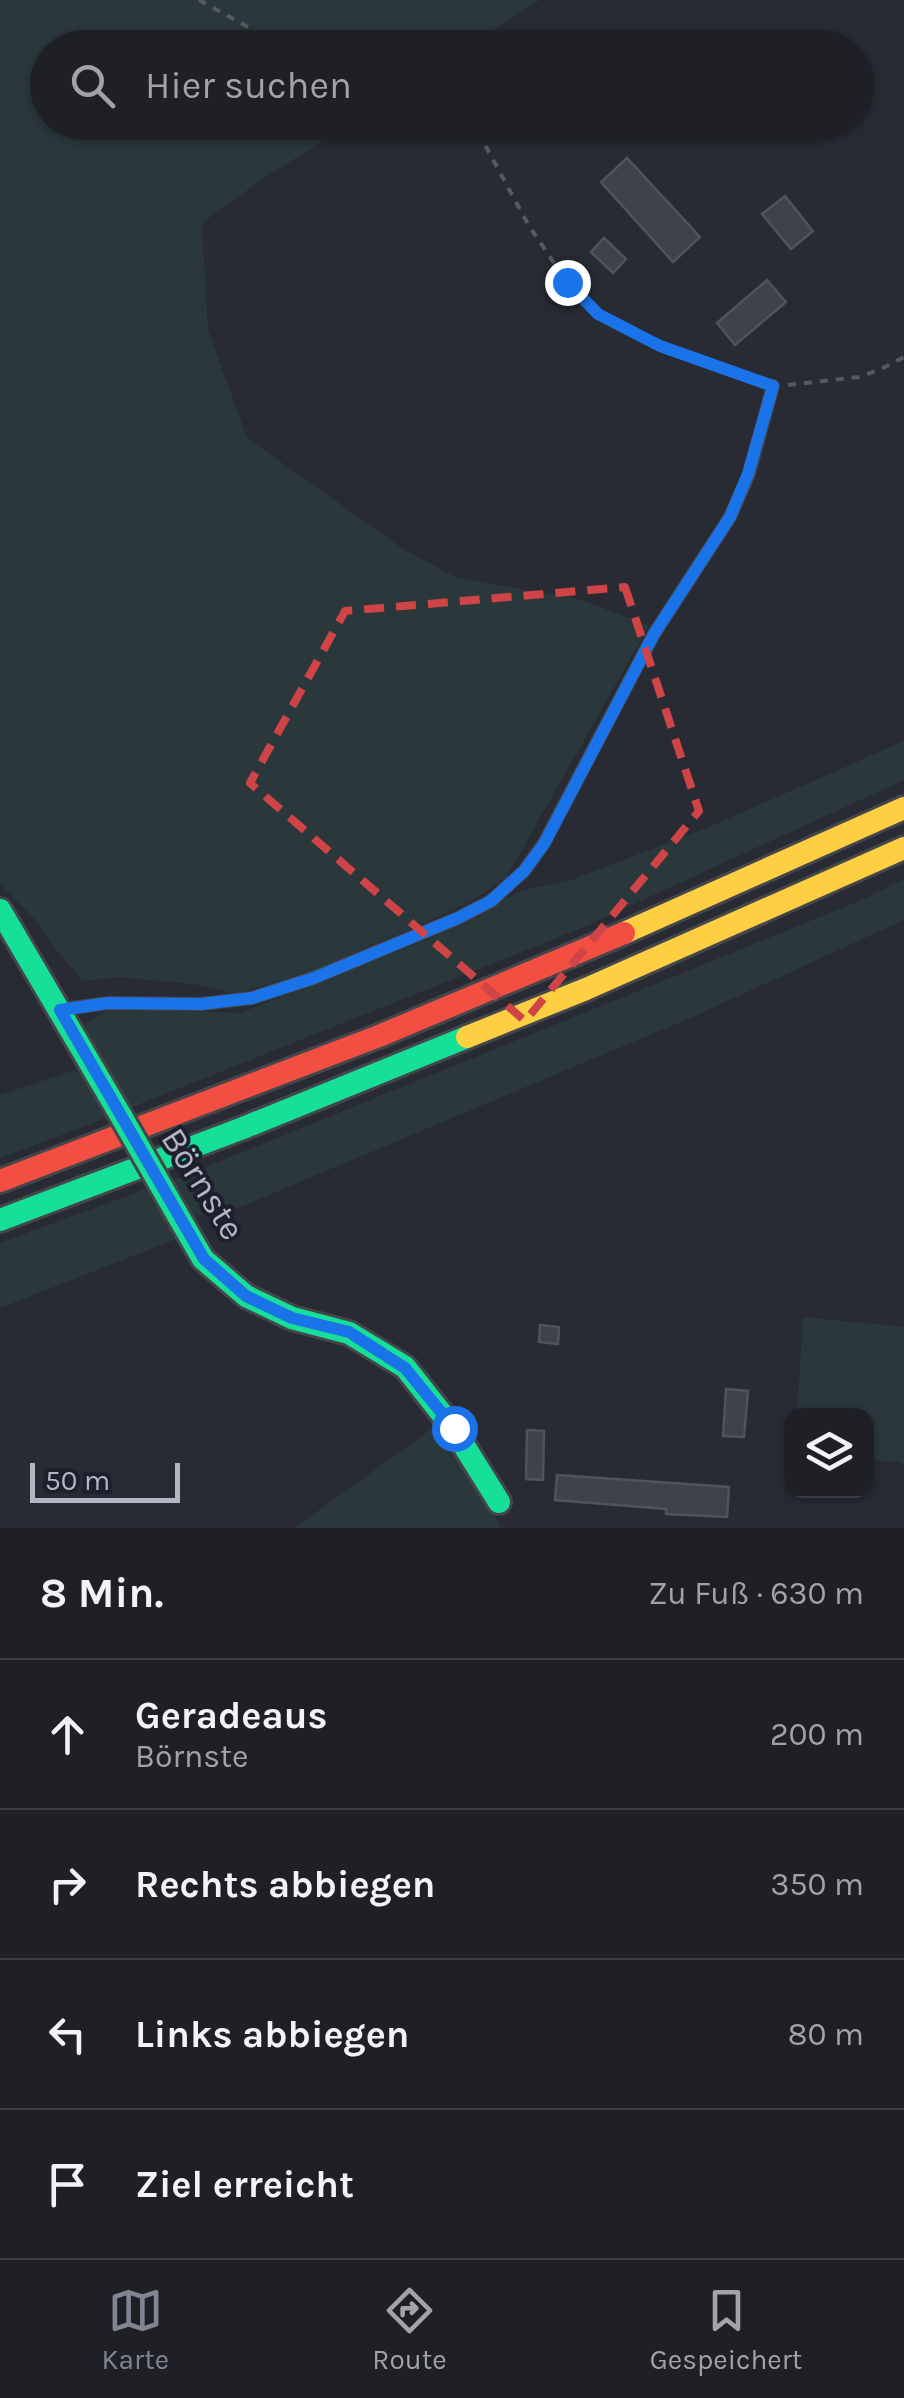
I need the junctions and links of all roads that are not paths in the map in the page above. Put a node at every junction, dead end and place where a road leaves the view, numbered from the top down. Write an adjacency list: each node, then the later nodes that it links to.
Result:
1 (773, 386): 5 (lane)
2 (904, 808): 6 (main road)
3 (904, 848): 7 (main road)
4 (0, 910): 5 (main road, Börnste)
5 (60, 1010): 8 (main road, Börnste, bridge)
6 (0, 1181)
7 (0, 1220)
8 (499, 1502)

